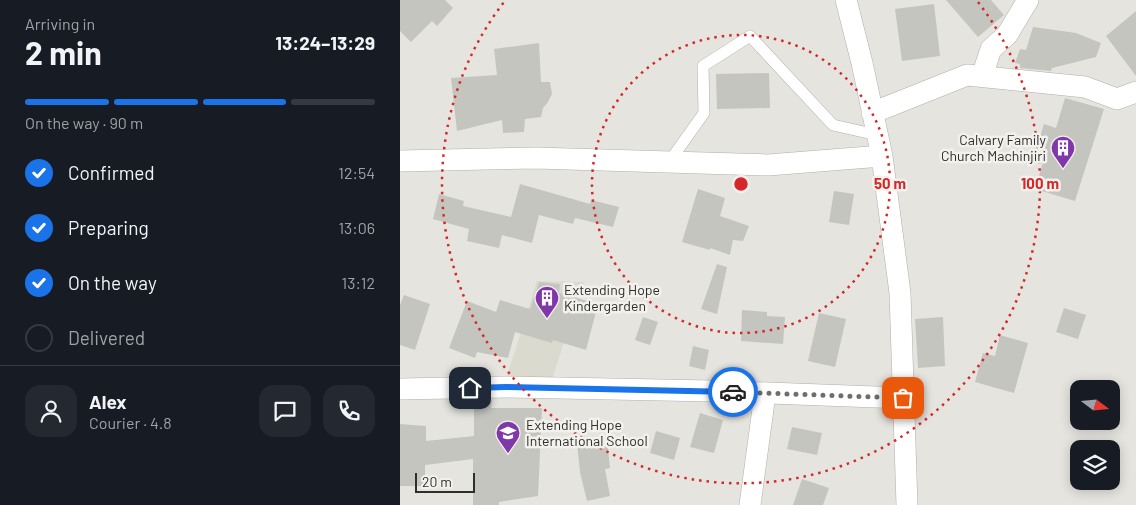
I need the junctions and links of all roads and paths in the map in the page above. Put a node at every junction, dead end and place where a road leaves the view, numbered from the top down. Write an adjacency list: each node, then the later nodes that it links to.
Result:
1 (846, 0): 5 (street)
2 (1028, 0): 3 (street)
3 (980, 76): 4 (street); 5 (street)
4 (1136, 92)
5 (872, 113): 6 (street)
6 (877, 135): 7 (street); 9 (lane)
7 (882, 156): 9 (street); 12 (street)
8 (400, 161): 9 (street)
9 (669, 162)
10 (400, 389): 11 (street)
11 (765, 394): 12 (street); 13 (street)
12 (903, 398): 14 (street)
13 (750, 505)
14 (906, 505)

